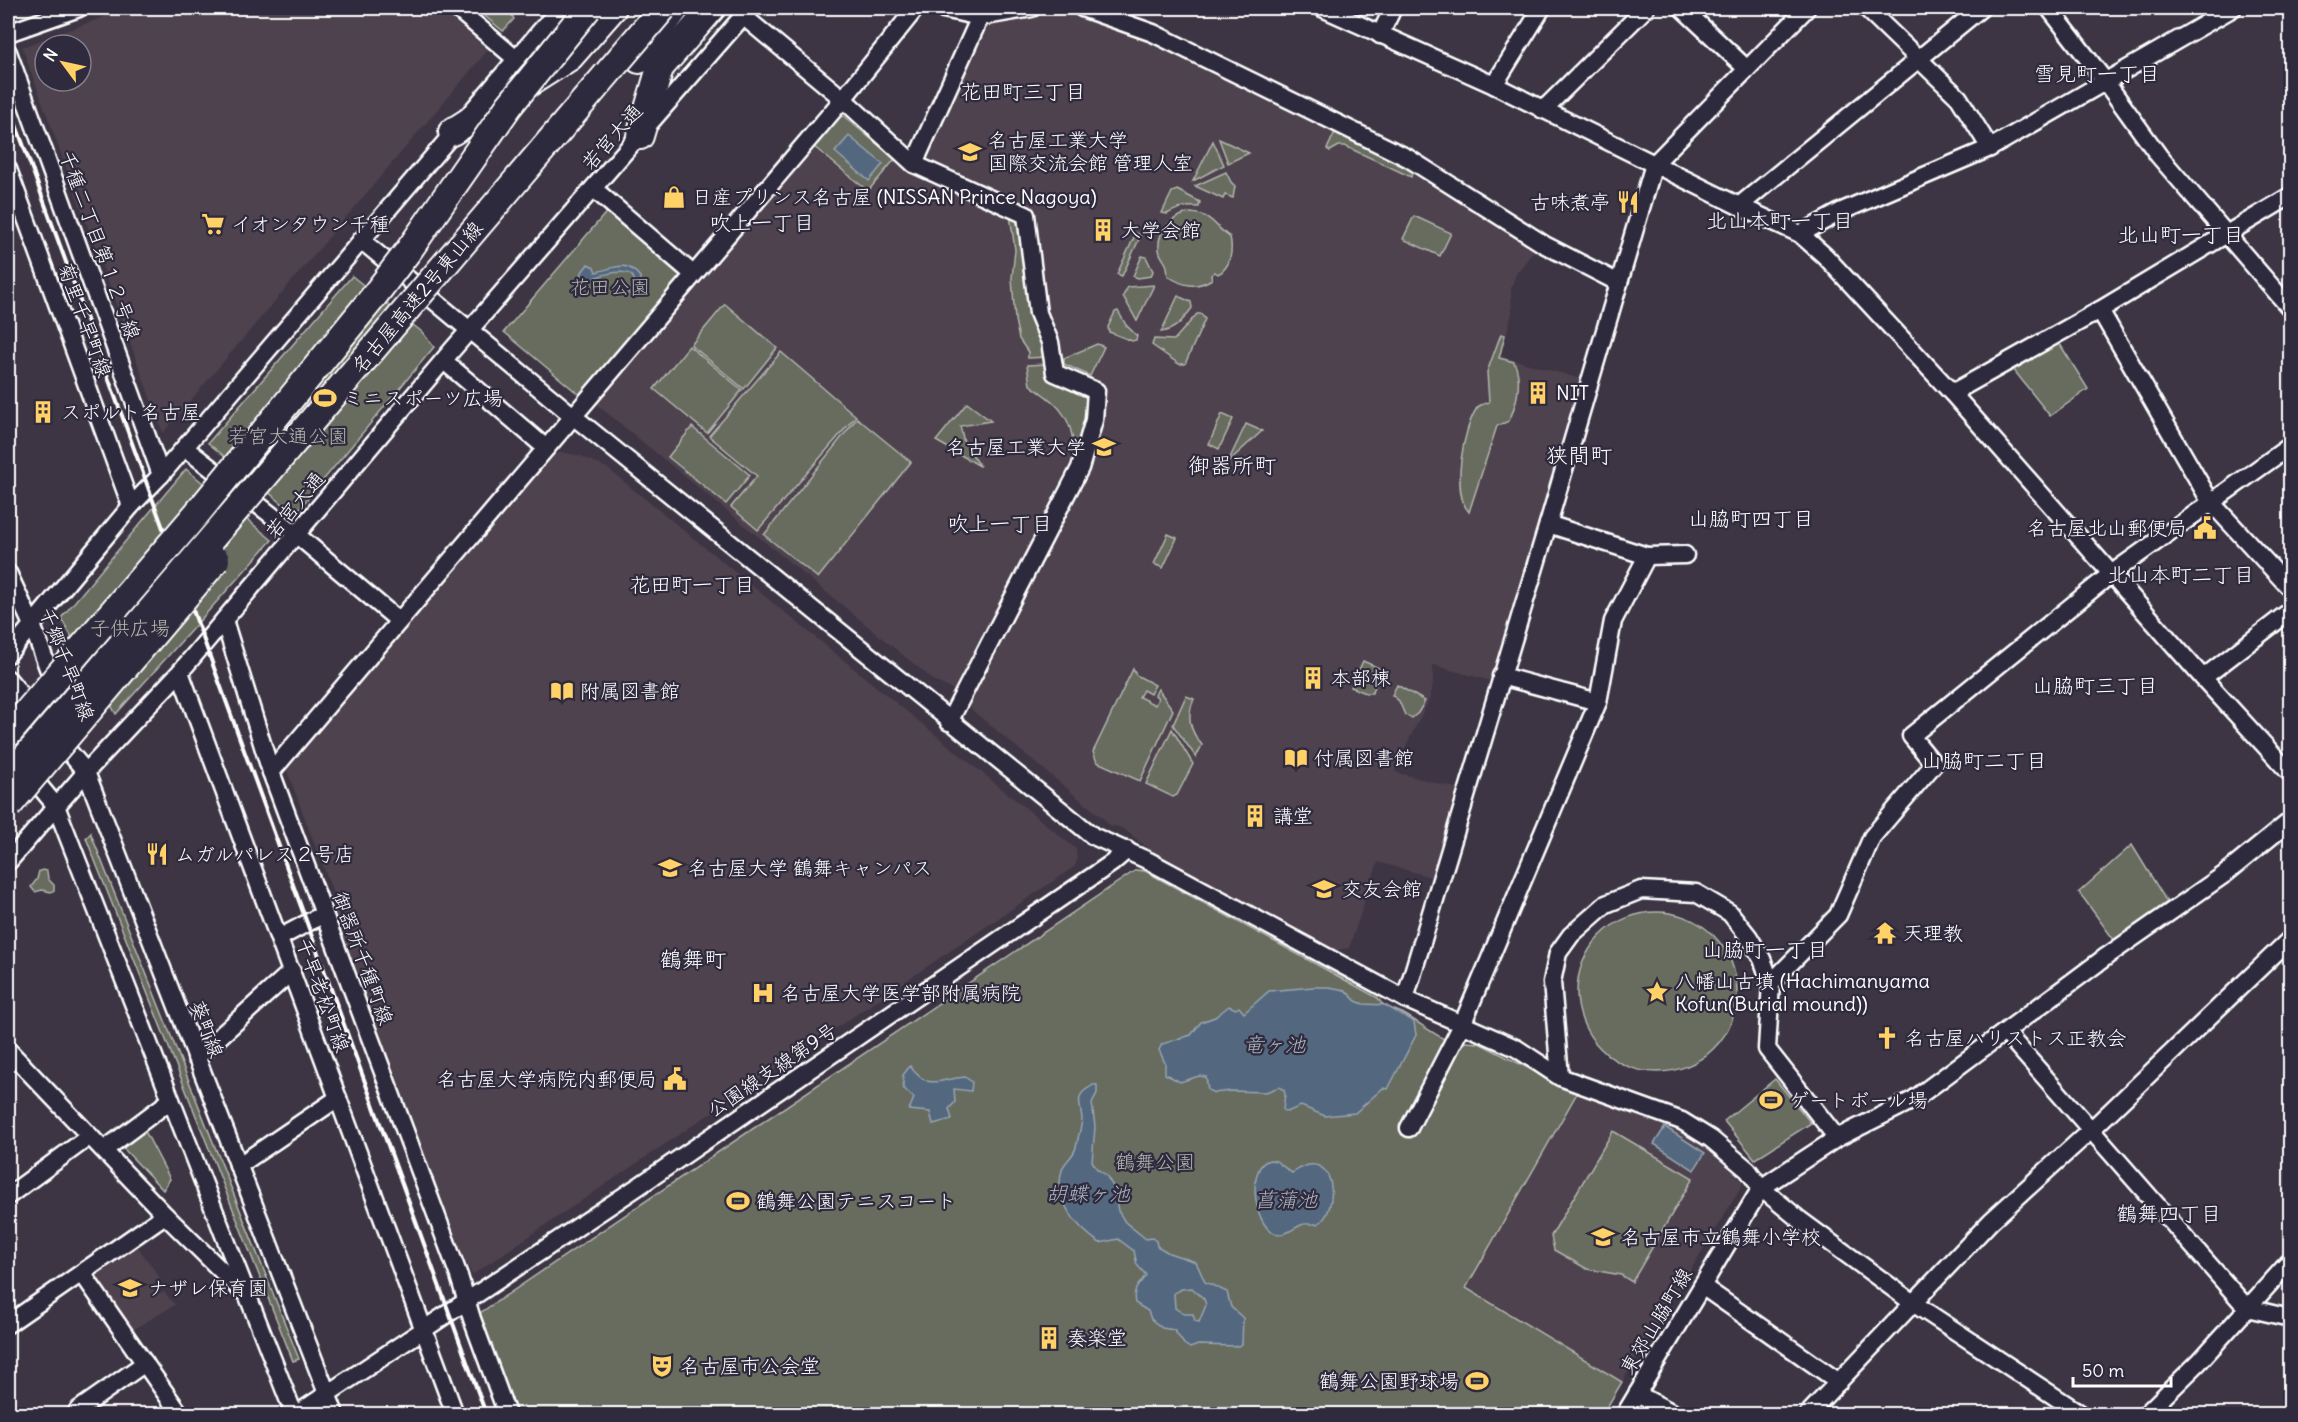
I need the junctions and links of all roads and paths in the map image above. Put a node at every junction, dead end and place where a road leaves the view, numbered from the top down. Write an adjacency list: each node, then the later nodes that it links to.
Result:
1 (79, 8): 26 (street)
2 (456, 8): 30 (street)
3 (560, 8): 30 (street)
4 (588, 8): 64 (highway, bridge)
5 (613, 8): 37 (highway)
6 (641, 8): 64 (highway, 名古屋高速2号東山線)
7 (663, 8): 36 (highway, 名古屋高速2号東山線, bridge)
8 (676, 8): 36 (highway)
9 (712, 8): 38 (highway)
10 (916, 8): 34 (street)
11 (939, 8): 25 (street)
12 (1032, 8): 25 (street)
13 (1082, 8): 50 (street)
14 (1322, 8): 27 (street)
15 (1394, 8): 27 (street)
16 (1542, 8): 33 (street)
17 (1646, 8): 35 (street)
18 (1683, 8): 31 (street)
19 (1807, 8): 31 (street)
20 (1866, 8): 29 (street)
21 (1981, 8): 29 (street)
22 (2049, 8): 32 (street)
23 (2233, 8): 32 (street)
24 (746, 12): 34 (street); 38 (street, 若宮大通)
25 (980, 18): 40 (street)
26 (8, 33)
27 (1380, 35): 33 (street)
28 (8, 52): 61 (street, 千種二丁目第１２号線)
29 (1918, 58): 39 (street); 45 (street)
30 (516, 59): 37 (street)
31 (1747, 69): 41 (street)
32 (2105, 81): 39 (street); 47 (street)
33 (1494, 85): 35 (street)
34 (843, 99): 40 (street); 49 (street)
35 (1543, 110): 41 (street)
36 (578, 117): 56 (highway, 名古屋高速2号東山線, bridge); 56 (highway, bridge)
37 (452, 132): 48 (street)
38 (640, 136): 43 (street, 若宮大通)
39 (1990, 148): 46 (street)
40 (914, 164): 84 (street)
41 (1654, 164): 45 (street); 50 (street)
42 (9, 178): 63 (street, 菊里千早町線)
43 (594, 189): 49 (street); 53 (street, 若宮大通)
44 (2290, 196): 47 (street)
45 (1738, 206): 46 (street)
46 (1800, 234): 55 (street)
47 (2227, 235): 51 (street); 52 (street)
48 (361, 240): 53 (street); 59 (street)
49 (693, 274): 57 (street)
50 (1619, 283): 65 (street)
51 (2290, 308)
52 (2100, 310): 55 (street); 62 (street)
53 (470, 330): 54 (street, 若宮大通); 57 (street)
54 (444, 361): 60 (street); 66 (street, 若宮大通)
55 (1952, 393): 70 (street)
56 (342, 395): 90 (highway, 名古屋高速2号東山線, bridge); 91 (highway, bridge)
57 (573, 416): 60 (street); 84 (street)
58 (2290, 446): 62 (street)
59 (184, 448): 61 (street); 66 (street)
60 (546, 448): 74 (street)
61 (161, 475): 63 (street)
62 (2210, 501): 70 (street); 71 (street)
63 (131, 506): 75 (street)
64 (203, 514): 77 (highway); 85 (highway, bridge); 86 (highway, 名古屋高速2号東山線)
65 (1548, 524): 68 (street); 79 (street)
66 (297, 535): 73 (street, 若宮大通); 74 (street)
67 (1685, 555): 68 (street)
68 (1647, 556): 83 (street)
69 (8, 573): 75 (street, 千郷千早町線)
70 (2112, 574): 80 (street); 100 (street)
71 (2290, 588)
72 (2290, 611): 80 (street)
73 (224, 620): 78 (street, 若宮大通); 88 (street, 御器所千種町線)
74 (399, 621): 88 (street)
75 (32, 625): 76 (street); 87 (street, 千郷千早町線)
76 (8, 654)
77 (80, 658): 85 (highway, bridge); 86 (highway)
78 (180, 672): 87 (street, 若宮大通); 97 (street, 千早老松町線)
79 (1501, 676): 83 (street); 101 (street)
80 (2203, 678): 89 (street)
81 (8, 679): 87 (street, 葵町線)
82 (8, 691): 92 (street)
83 (1598, 702): 102 (street)
84 (950, 722): 94 (street)
85 (8, 736)
86 (8, 748): 92 (street)
87 (86, 772): 92 (street, 若宮大通); 105 (street, 葵町線)
88 (271, 772): 96 (street, 御器所千種町線)
89 (2290, 773)
90 (8, 778)
91 (8, 806)
92 (56, 806): 95 (street, 若宮大通); 108 (street)
93 (2290, 822): 103 (street)
94 (1127, 850): 101 (street); 122 (street, 公園線支線第9号)
95 (8, 862)
96 (324, 914): 97 (street); 122 (street, 御器所千種町線)
97 (279, 938): 99 (street, 千早老松町線)
98 (2290, 939): 110 (street)
99 (291, 971): 105 (street); 107 (street, 千早老松町線)
100 (1771, 983): 106 (street); 112 (street)
101 (1405, 999): 102 (street)
102 (1462, 1025): 106 (street); 109 (street)
103 (2006, 1033): 110 (street); 112 (street)
104 (8, 1050): 111 (street)
105 (196, 1058): 114 (street, 葵町線)
106 (1560, 1077): 115 (street)
107 (338, 1098): 114 (street); 127 (street, 千早老松町線)
108 (171, 1100): 113 (street); 121 (street)
109 (1409, 1128)
110 (2090, 1131): 123 (street); 124 (street)
111 (90, 1136): 113 (street); 116 (street)
112 (1836, 1138): 115 (street)
113 (104, 1150): 117 (street)
114 (238, 1166): 131 (street, 葵町線)
115 (1761, 1188): 120 (street, 東郊山脇町線); 123 (street)
116 (8, 1196)
117 (165, 1215): 119 (street); 121 (street)
118 (2290, 1261): 124 (street)
119 (82, 1273): 126 (street); 128 (street)
120 (1702, 1286): 129 (street); 130 (street, 東郊山脇町線)
121 (246, 1295): 134 (street)
122 (468, 1300): 127 (street, 公園線支線第9号); 137 (street, 御器所千種町線)
123 (1913, 1303): 129 (street); 141 (street)
124 (2247, 1308): 125 (street); 142 (street)
125 (2290, 1318)
126 (8, 1324)
127 (427, 1338): 131 (street, 公園線支線第9号); 136 (street, 千早老松町線)
128 (145, 1363): 132 (street); 133 (street)
129 (1839, 1382): 140 (street)
130 (1637, 1394): 138 (street, 東郊山脇町線); 139 (street)
131 (327, 1395): 134 (street, 公園線支線第9号); 135 (street, 葵町線)
132 (75, 1414)
133 (180, 1414)
134 (296, 1414)
135 (335, 1414)
136 (455, 1414)
137 (507, 1414)
138 (1624, 1414)
139 (1675, 1414)
140 (1808, 1414)
141 (2081, 1414)
142 (2146, 1414)

